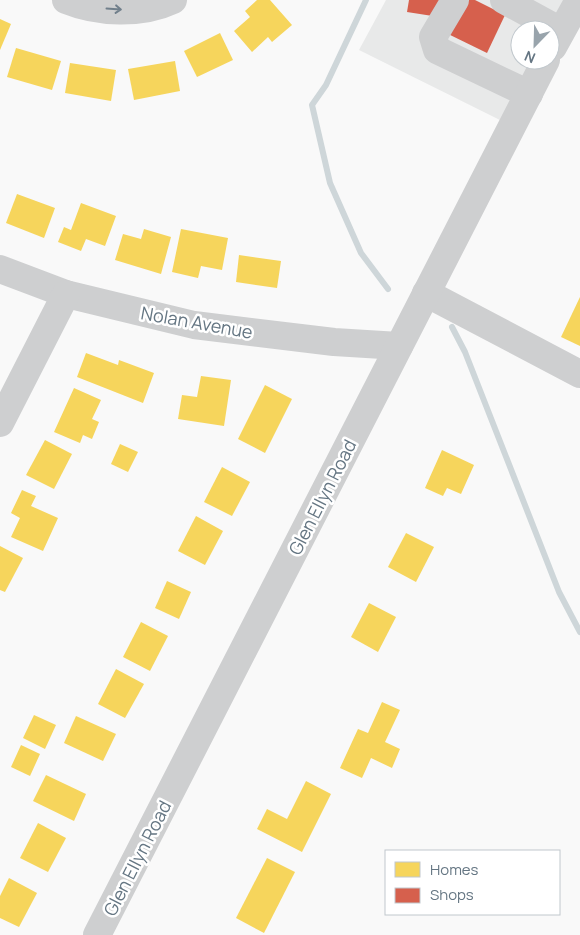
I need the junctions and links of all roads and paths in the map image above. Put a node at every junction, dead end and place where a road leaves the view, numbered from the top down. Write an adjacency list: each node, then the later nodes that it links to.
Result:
1 (66, 0): 2 (street, one-way to 2)
2 (172, 0)
3 (455, 0): 9 (street)
4 (504, 0): 6 (street)
5 (578, 0): 7 (street)
6 (528, 20)
7 (560, 33)
8 (541, 70): 9 (street, Glen Ellyn Road)
9 (529, 94): 11 (street, Glen Ellyn Road)
10 (0, 269): 12 (street, Nolan Avenue)
11 (426, 293): 13 (street, Glen Ellyn Road); 14 (street)
12 (66, 294): 13 (street, Nolan Avenue); 15 (street)
13 (399, 346): 16 (street, Glen Ellyn Road)
14 (580, 374)
15 (0, 423)
16 (97, 935)

